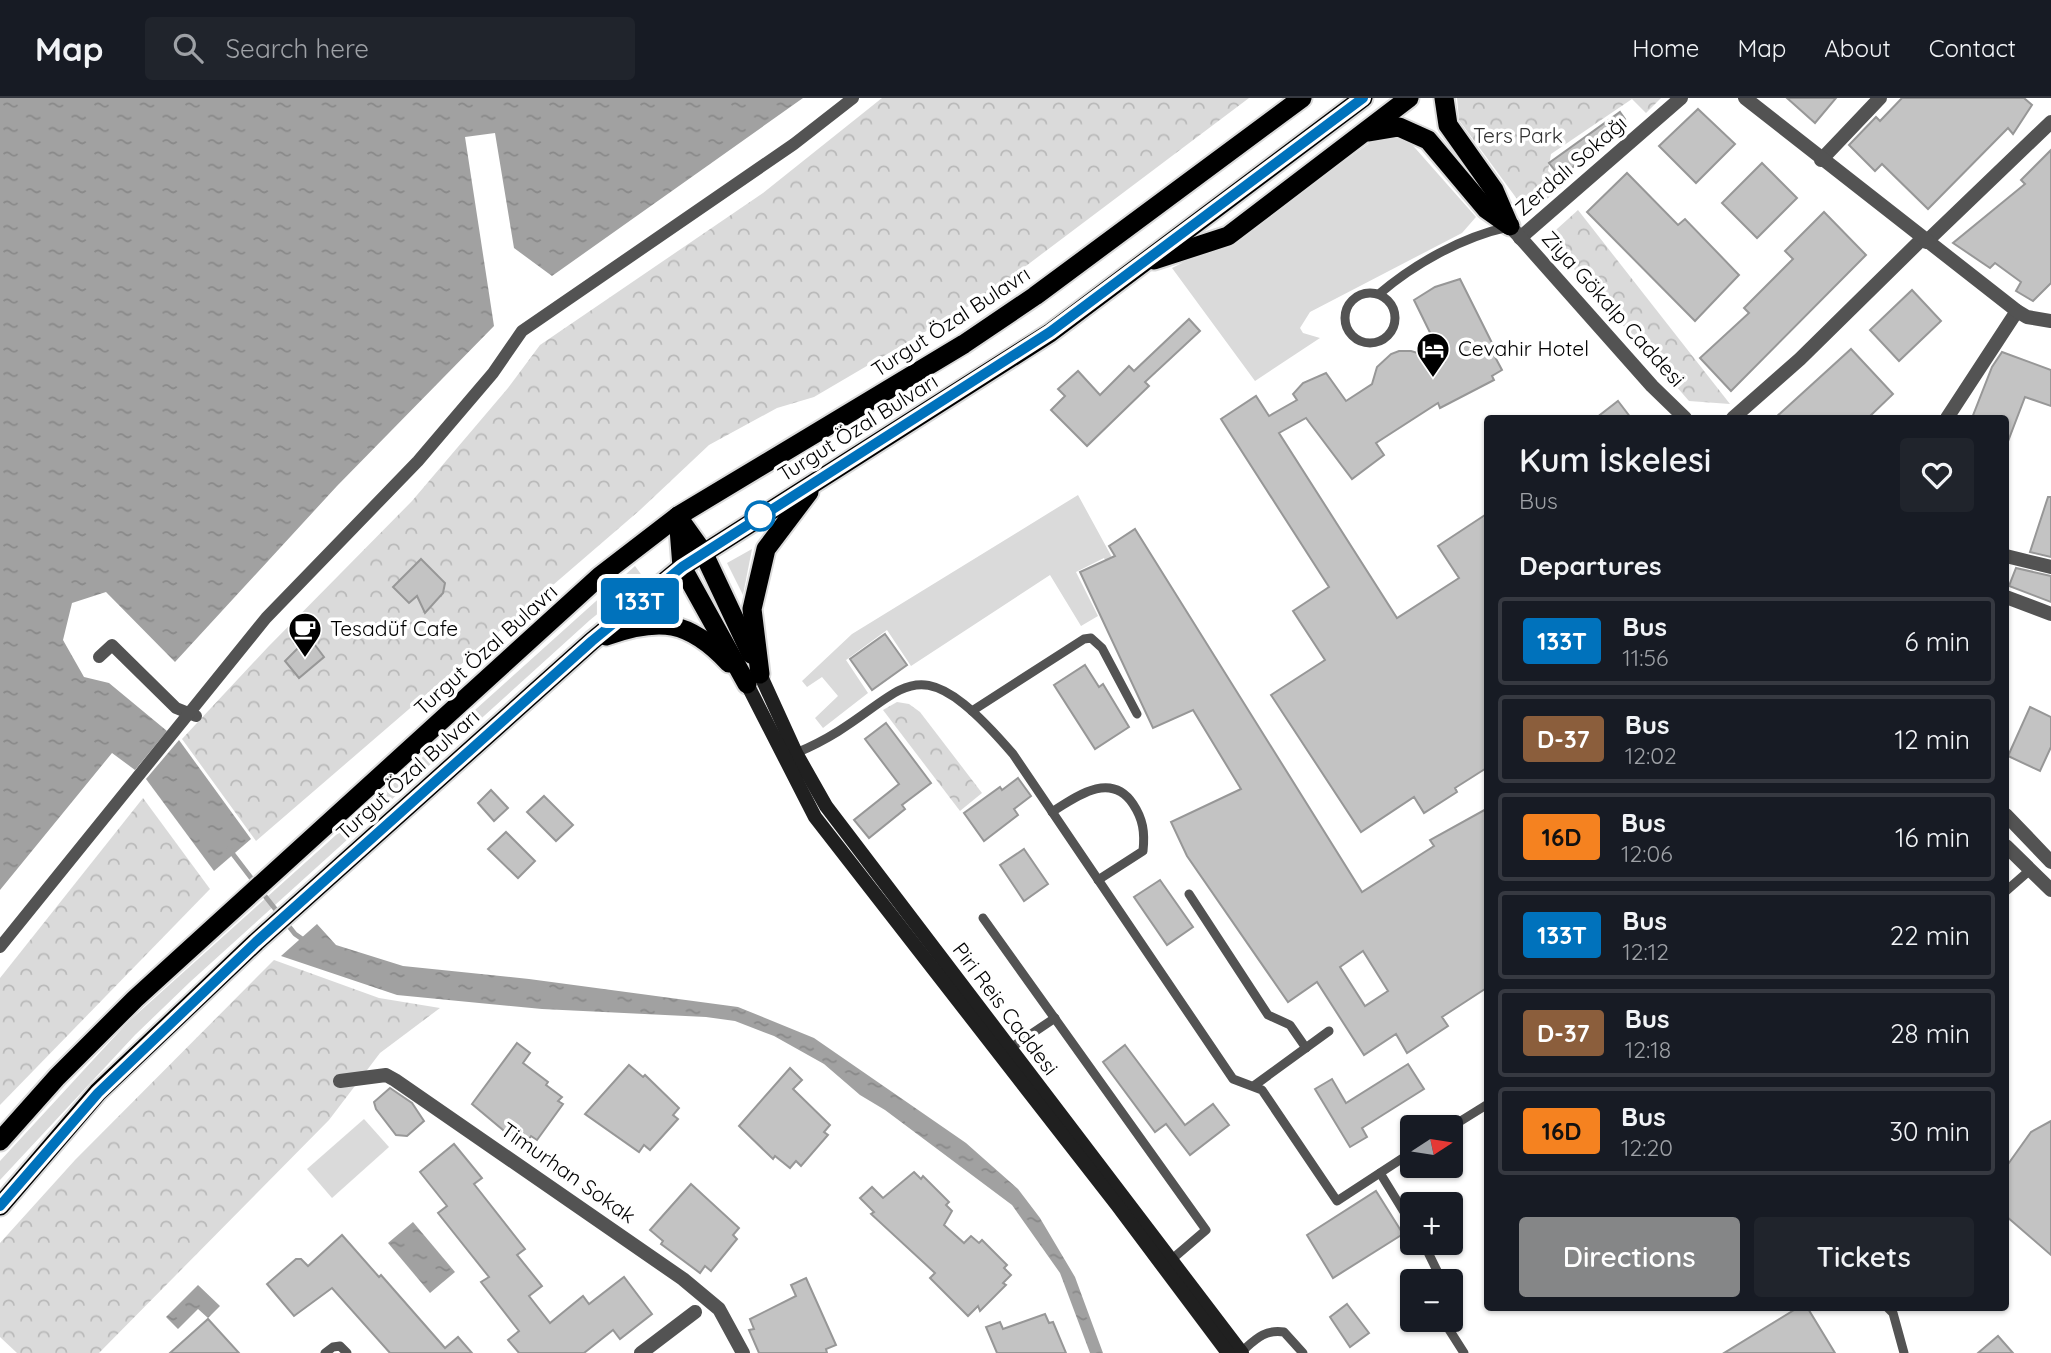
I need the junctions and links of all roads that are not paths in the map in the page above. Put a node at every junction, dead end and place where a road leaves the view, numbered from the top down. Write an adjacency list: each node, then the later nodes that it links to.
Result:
1 (853, 98): 33 (street)
2 (1302, 98): 22 (highway, Turgut Özal Bulavrı)
3 (1363, 98): 14 (highway, Turgut Özal Bulvarı)
4 (1409, 98): 10 (highway)
5 (1444, 98): 12 (highway)
6 (1681, 98): 12 (street, Zerdalı Sokağı)
7 (1745, 98): 11 (street)
8 (1880, 98): 11 (street)
9 (2051, 122): 13 (street)
10 (1362, 133): 12 (highway); 14 (highway)
11 (1821, 160): 13 (street)
12 (1515, 232): 15 (lane); 18 (street, Ziya Gökalp Caddesi)
13 (1924, 241): 16 (street); 19 (street)
14 (1137, 266): 21 (highway, Turgut Özal Bulvarı)
15 (1379, 294): 15 (lane)
16 (2017, 311): 17 (street); 20 (street)
17 (2051, 321)
18 (1682, 415)
19 (1736, 415)
20 (1949, 415)
21 (820, 480): 23 (highway, Turgut Özal Bulvarı); 31 (highway)
22 (678, 516): 23 (highway); 25 (highway); 55 (highway, Turgut Özal Bulavrı)
23 (703, 552): 25 (highway, Turgut Özal Bulvarı); 31 (highway)
24 (2009, 557): 26 (street)
25 (682, 567): 29 (highway, Turgut Özal Bulvarı); 31 (highway)
26 (2051, 567)
27 (2009, 598): 28 (street)
28 (2051, 614)
29 (592, 641): 31 (highway); 58 (highway, Turgut Özal Bulvarı)
30 (99, 657): 33 (street)
31 (753, 679): 35 (main road, Piri Reis Caddesi); 64 (main road, Piri Reis Caddesi)
32 (972, 711): 34 (lane); 35 (lane); 36 (lane)
33 (193, 714): 46 (street)
34 (1137, 714)
35 (796, 753): 50 (main road, Piri Reis Caddesi)
36 (1052, 812): 41 (lane); 41 (lane)
37 (2009, 818): 39 (street)
38 (2009, 849): 40 (street)
39 (2051, 862)
40 (2030, 870): 42 (lane); 43 (street)
41 (1098, 880): 52 (lane)
42 (2009, 888)
43 (2051, 890)
44 (1189, 894): 49 (lane)
45 (983, 918): 47 (lane)
46 (0, 947)
47 (1055, 1018): 50 (lane); 60 (lane)
48 (1329, 1031): 49 (lane)
49 (1306, 1048): 52 (lane)
50 (1009, 1049): 60 (main road, Piri Reis Caddesi)
51 (340, 1082): 68 (street, Timurhan Sokak)
52 (1255, 1085): 57 (lane)
53 (1484, 1106): 54 (lane)
54 (1463, 1120)
55 (0, 1141)
56 (1400, 1160): 57 (lane)
57 (1380, 1173): 59 (lane)
58 (0, 1206)
59 (1400, 1206)
60 (1171, 1260): 64 (main road, Piri Reis Caddesi)
61 (1891, 1311): 71 (lane)
62 (695, 1312): 67 (street)
63 (1451, 1332): 70 (lane)
64 (1237, 1352): 69 (lane)
65 (325, 1353): 66 (lane)
66 (347, 1353)
67 (641, 1353)
68 (743, 1353)
69 (1303, 1353)
70 (1464, 1353)
71 (1904, 1353)

